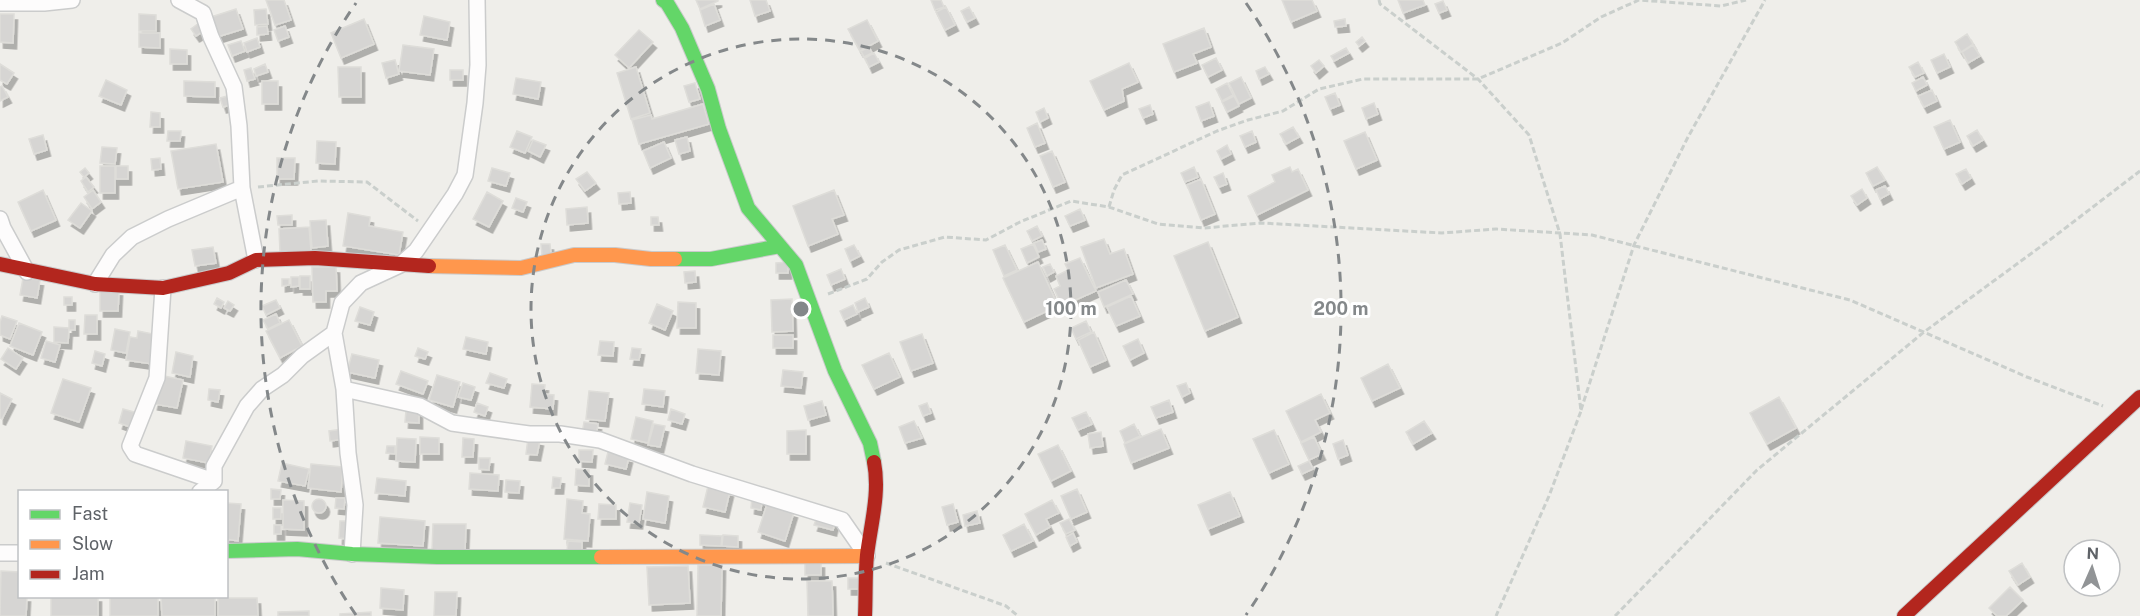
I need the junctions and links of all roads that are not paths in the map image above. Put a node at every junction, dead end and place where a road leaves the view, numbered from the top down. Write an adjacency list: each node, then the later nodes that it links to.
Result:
1 (72, 0): 5 (street)
2 (179, 0): 6 (street)
3 (477, 0): 11 (street)
4 (663, 0): 8 (street)
5 (0, 3)
6 (242, 188): 9 (street); 13 (street)
7 (0, 219): 12 (street)
8 (780, 246): 11 (street); 24 (street)
9 (256, 260): 11 (street); 14 (street)
10 (0, 265): 12 (street)
11 (400, 265): 15 (street)
12 (27, 272): 13 (street)
13 (95, 284): 14 (street)
14 (163, 288): 18 (street)
15 (334, 333): 16 (street); 18 (street)
16 (344, 389): 23 (street); 24 (street)
17 (2140, 396): 26 (street)
18 (214, 481): 19 (street)
19 (203, 490)
20 (228, 551): 23 (street)
21 (0, 553): 22 (street)
22 (18, 553)
23 (352, 554): 24 (street)
24 (867, 556): 25 (street)
25 (865, 616)
26 (1904, 616)

